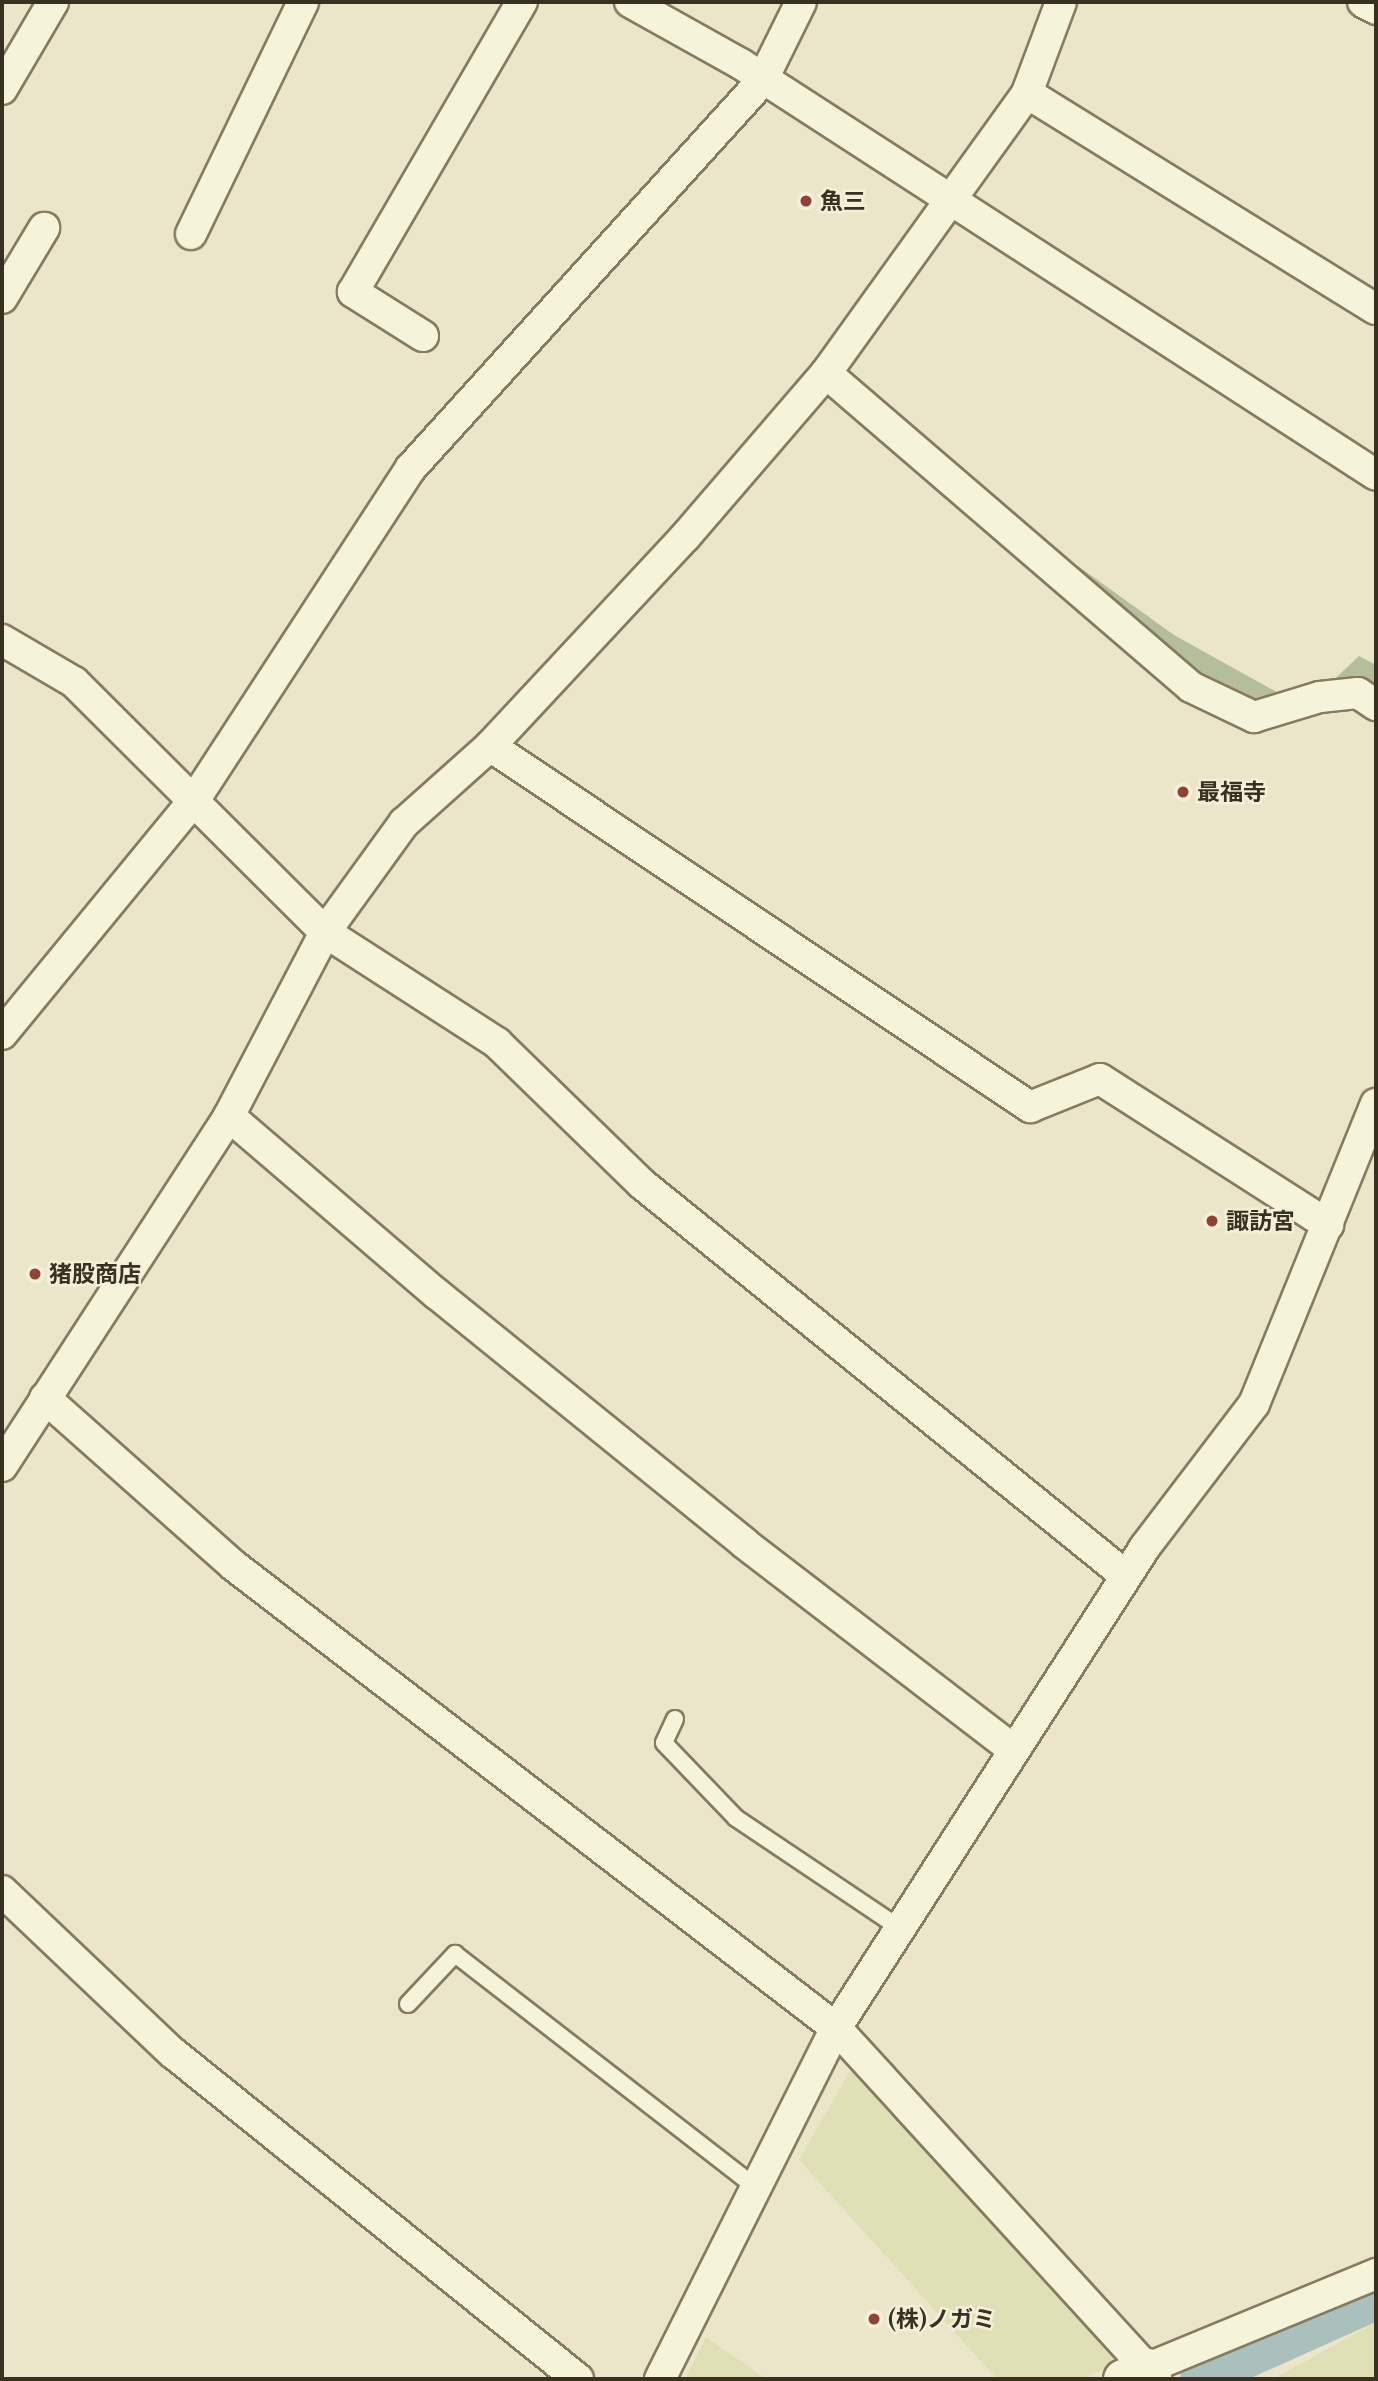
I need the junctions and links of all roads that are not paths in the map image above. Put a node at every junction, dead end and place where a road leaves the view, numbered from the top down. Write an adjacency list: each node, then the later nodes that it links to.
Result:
1 (53, 2): 10 (street)
2 (303, 2): 14 (street)
3 (522, 2): 17 (street)
4 (630, 2): 9 (street)
5 (801, 2): 9 (street)
6 (1061, 2): 11 (street)
7 (1363, 2): 8 (street)
8 (1376, 9)
9 (762, 80): 12 (street); 23 (street)
10 (2, 89)
11 (1027, 93): 12 (street); 16 (street)
12 (952, 202): 18 (street); 19 (street)
13 (44, 228): 15 (street)
14 (191, 234)
15 (2, 298)
16 (1376, 309)
17 (423, 335)
18 (826, 373): 21 (street); 22 (street)
19 (1376, 475)
20 (2, 640): 23 (street)
21 (1376, 705)
22 (490, 746): 24 (street); 28 (street)
23 (195, 799): 24 (street); 25 (street)
24 (325, 932): 27 (street); 31 (street)
25 (2, 1034)
26 (1376, 1104): 28 (street)
27 (229, 1116): 29 (street); 33 (street)
28 (1328, 1225): 31 (street)
29 (45, 1398): 30 (street); 37 (street)
30 (2, 1466)
31 (1126, 1576): 33 (street)
32 (675, 1719): 35 (lane)
33 (1014, 1750): 35 (street)
34 (2, 1891): 41 (street)
35 (900, 1928): 37 (street)
36 (408, 2004): 38 (lane)
37 (836, 2028): 38 (street); 40 (street)
38 (757, 2188): 42 (street)
39 (1376, 2274): 40 (street)
40 (1143, 2376)
41 (578, 2379)
42 (660, 2379)

